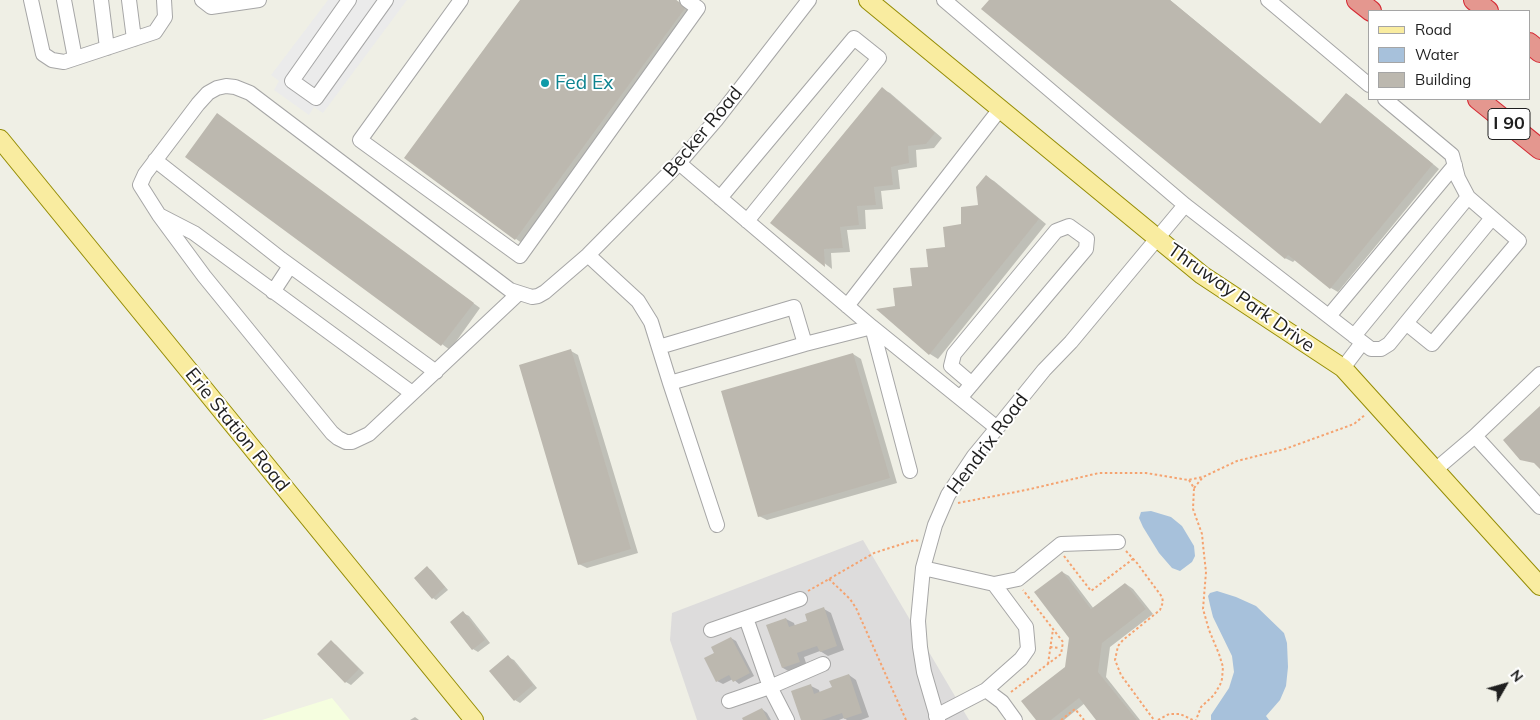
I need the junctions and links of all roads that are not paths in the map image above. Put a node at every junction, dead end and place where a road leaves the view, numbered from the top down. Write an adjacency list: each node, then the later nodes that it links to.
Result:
1 (31, 0): 24 (street)
2 (64, 0): 24 (street)
3 (101, 0): 22 (street)
4 (129, 0): 20 (street)
5 (164, 0): 20 (street)
6 (202, 0): 7 (street)
7 (259, 0)
8 (349, 0): 9 (street)
9 (386, 0)
10 (461, 0): 11 (street)
11 (687, 0)
12 (809, 0): 32 (street, Becker Road)
13 (868, 0): 28 (main road, Thruway Park Drive)
14 (944, 0): 36 (street)
15 (1268, 0): 25 (street)
16 (1357, 0): 18 (highway)
17 (1474, 0): 19 (highway)
18 (1370, 10)
19 (1487, 10)
20 (134, 39): 22 (street)
21 (1530, 44): 23 (highway)
22 (107, 48): 24 (street)
23 (1540, 52)
24 (75, 58)
25 (1368, 84)
26 (1386, 100): 33 (street)
27 (1479, 100): 30 (highway, I 90)
28 (1000, 109): 40 (main road, Thruway Park Drive); 45 (street)
29 (0, 139): 77 (main road, Erie Station Road)
30 (1540, 149)
31 (155, 160): 37 (street); 42 (street); 44 (street)
32 (679, 163): 35 (street); 41 (street, Becker Road)
33 (1455, 165): 34 (street); 46 (street)
34 (1468, 197): 38 (street); 49 (street)
35 (720, 198): 39 (street); 39 (street)
36 (1185, 205): 40 (street, Hendrix Road); 46 (street)
37 (158, 215): 43 (street); 57 (street)
38 (1492, 218): 47 (street); 47 (street)
39 (747, 221): 45 (street)
40 (1157, 238): 52 (main road, Thruway Park Drive); 59 (street, Hendrix Road)
41 (588, 255): 44 (street, Becker Road); 51 (street)
42 (290, 266): 43 (street); 53 (street)
43 (273, 292): 57 (street)
44 (519, 293): 53 (street)
45 (847, 306): 48 (street)
46 (1329, 316): 49 (street)
47 (1406, 323): 49 (street)
48 (872, 327): 50 (street); 58 (street); 62 (street)
49 (1358, 339): 52 (street)
50 (805, 344): 51 (street); 55 (street)
51 (659, 347): 55 (street)
52 (1343, 368): 61 (main road, Thruway Park Drive)
53 (436, 372): 57 (street)
54 (1540, 374): 60 (street)
55 (670, 383): 64 (street)
56 (972, 384): 56 (street); 58 (street)
57 (412, 393)
58 (960, 398): 59 (street)
59 (997, 428): 66 (street, Hendrix Road)
60 (1475, 436): 61 (street); 63 (street)
61 (1435, 470): 68 (main road, Thruway Park Drive)
62 (910, 471)
63 (1540, 507)
64 (717, 525)
65 (1118, 542): 67 (street)
66 (923, 568): 67 (street); 76 (street, Hendrix Road)
67 (994, 584): 74 (street)
68 (1540, 586)
69 (800, 599): 70 (street)
70 (746, 618): 71 (street); 73 (street)
71 (711, 630)
72 (823, 664): 73 (street)
73 (770, 687): 75 (street); 78 (street)
74 (986, 690): 76 (street); 79 (street)
75 (729, 701)
76 (937, 718)
77 (474, 720)
78 (787, 720)
79 (1016, 720)

